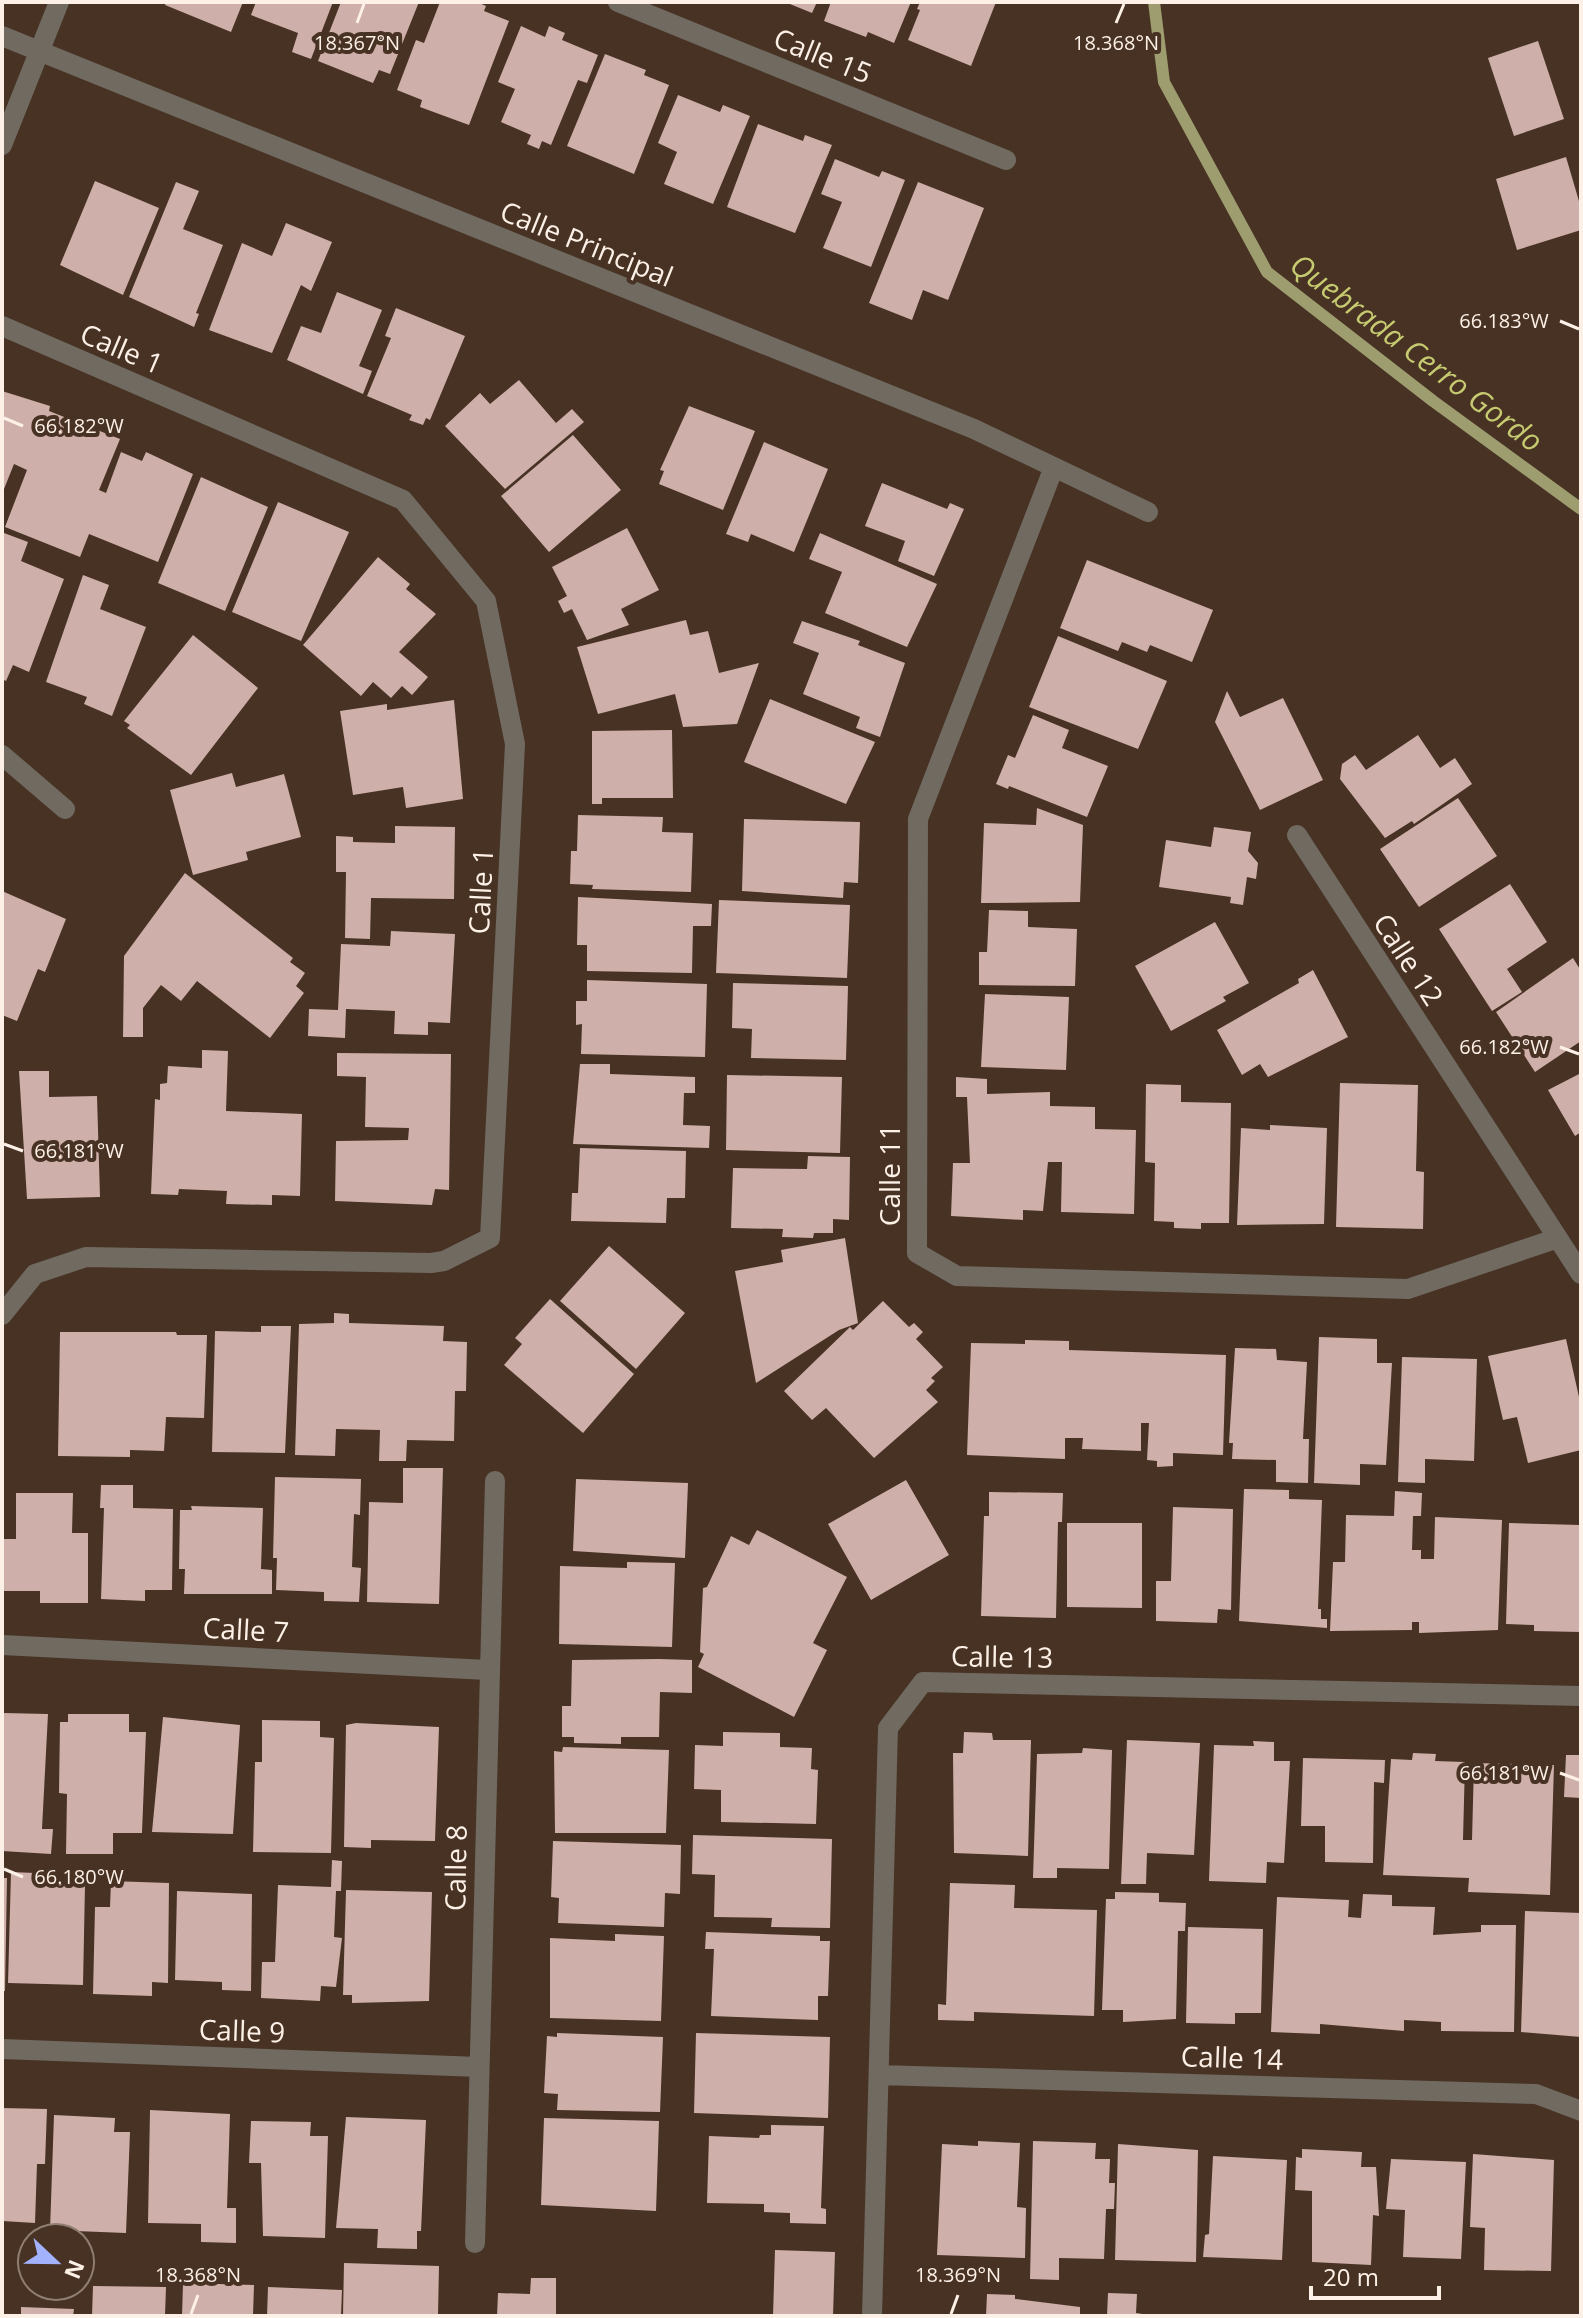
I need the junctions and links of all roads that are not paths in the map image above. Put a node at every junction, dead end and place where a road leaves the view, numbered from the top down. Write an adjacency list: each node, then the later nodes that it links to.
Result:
1 (59, 2): 4 (street)
2 (618, 2): 6 (street, Calle 15)
3 (2, 36): 4 (street, Calle Principal)
4 (39, 51): 5 (street); 8 (street, Calle Principal)
5 (2, 145)
6 (1006, 160)
7 (2, 326): 15 (street, Calle 1)
8 (1054, 467): 9 (street, Calle Principal); 13 (street, Calle 11)
9 (1148, 512)
10 (2, 755): 11 (street)
11 (65, 809)
12 (1297, 835): 13 (street, Calle 12)
13 (1558, 1238): 14 (street, Calle 12)
14 (1581, 1274)
15 (2, 1315)
16 (495, 1481): 18 (street, Calle 8)
17 (2, 1645): 18 (street, Calle 7)
18 (487, 1670): 21 (street, Calle 8)
19 (1581, 1696): 22 (street, Calle 13)
20 (2, 2049): 21 (street, Calle 9)
21 (479, 2067): 24 (street, Calle 8)
22 (879, 2075): 23 (street, Calle 14); 25 (street, Calle 13)
23 (1581, 2111)
24 (475, 2243)
25 (872, 2316)

